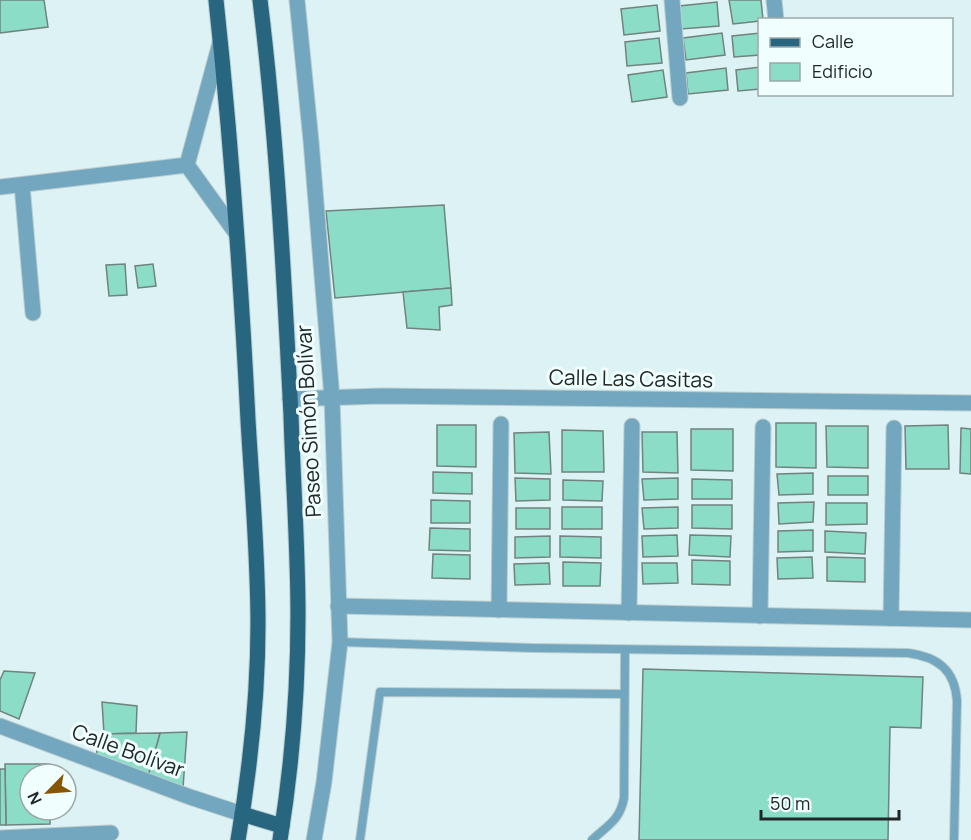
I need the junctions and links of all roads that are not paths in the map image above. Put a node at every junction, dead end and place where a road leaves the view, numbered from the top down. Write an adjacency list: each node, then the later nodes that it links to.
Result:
1 (216, 0): 7 (main road)
2 (260, 0): 15 (main road, Paseo Simón Bolívar)
3 (297, 0): 14 (street, Paseo Simón Bolívar)
4 (672, 0): 8 (street)
5 (774, 0): 6 (street)
6 (776, 18)
7 (220, 40): 9 (street); 12 (main road)
8 (680, 98)
9 (187, 165): 10 (street); 12 (street)
10 (22, 185): 11 (street); 13 (street)
11 (0, 188)
12 (236, 233): 31 (main road)
13 (33, 313)
14 (332, 398): 15 (street, Calle Las Casitas); 16 (street, Calle Las Casitas); 21 (street, Paseo Simón Bolívar)
15 (290, 399): 33 (main road, Paseo Simón Bolívar)
16 (971, 403)
17 (501, 424): 22 (street)
18 (632, 426): 23 (street)
19 (764, 427): 24 (street)
20 (894, 428): 25 (street)
21 (338, 606): 22 (street); 27 (street, Paseo Simón Bolívar)
22 (499, 610): 23 (street)
23 (629, 613): 24 (street)
24 (760, 615): 25 (street)
25 (891, 618): 26 (street)
26 (971, 620)
27 (340, 642): 28 (lane); 36 (street, Paseo Simón Bolívar)
28 (625, 650): 29 (lane); 39 (lane)
29 (624, 694): 37 (lane); 38 (lane)
30 (0, 726): 31 (street, Calle Bolívar)
31 (242, 814): 33 (main road); 35 (main road)
32 (111, 833): 34 (street)
33 (281, 833)
34 (0, 838)
35 (238, 840)
36 (314, 840)
37 (360, 840)
38 (592, 840)
39 (954, 840)

